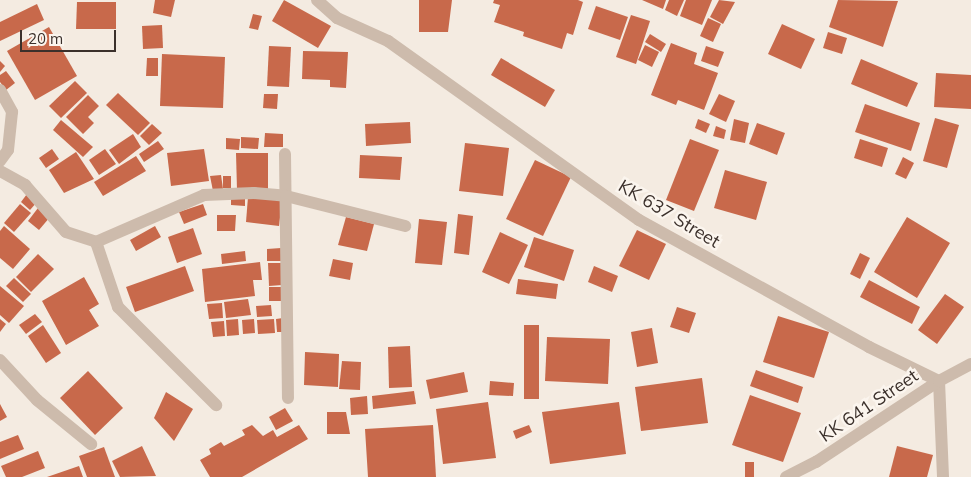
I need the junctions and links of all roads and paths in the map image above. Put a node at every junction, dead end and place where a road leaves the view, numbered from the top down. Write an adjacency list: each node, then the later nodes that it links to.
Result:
1 (317, 0): 11 (street, KK 637 Street)
2 (0, 90): 4 (street)
3 (285, 154): 6 (street)
4 (0, 162)
5 (0, 170): 8 (street)
6 (286, 196): 7 (street); 8 (street); 12 (street)
7 (405, 226)
8 (96, 242): 13 (street)
9 (0, 360): 14 (street)
10 (971, 364): 11 (street, KK 641 Street)
11 (939, 381): 15 (street, KK 641 Street); 16 (street)
12 (288, 398)
13 (216, 405)
14 (91, 444)
15 (786, 477)
16 (943, 477)

